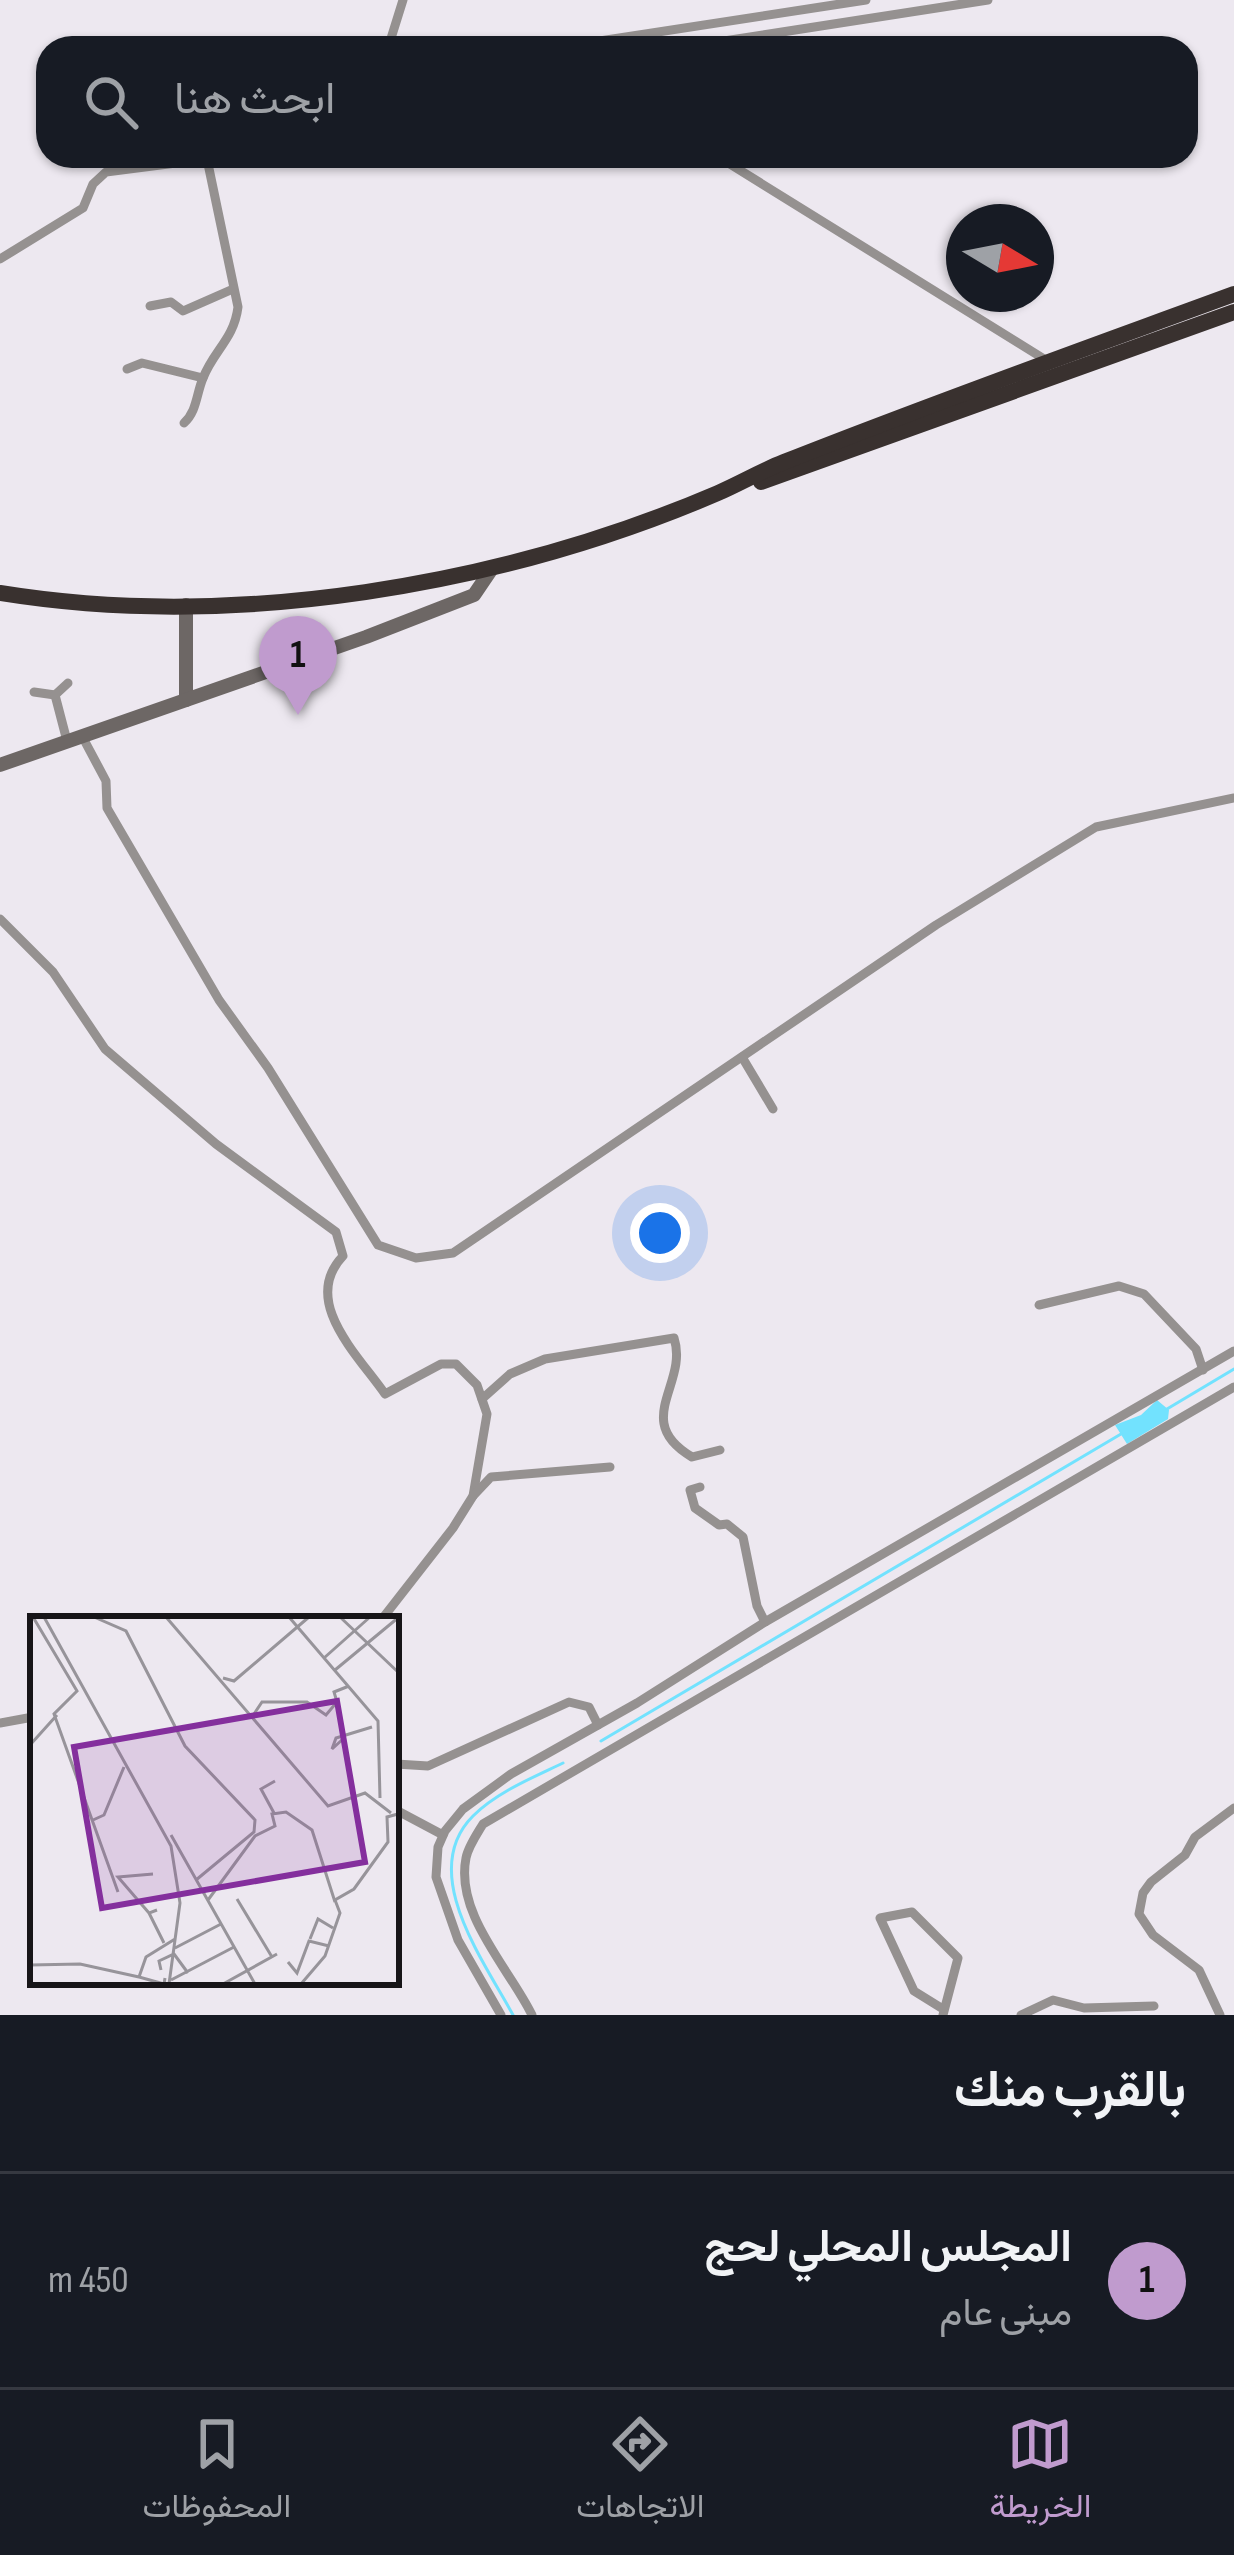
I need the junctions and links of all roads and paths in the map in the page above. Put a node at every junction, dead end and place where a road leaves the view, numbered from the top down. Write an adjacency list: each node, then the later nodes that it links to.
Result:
1 (403, 0): 4 (street)
2 (866, 0): 5 (street)
3 (988, 0): 6 (street)
4 (392, 36)
5 (632, 36)
6 (756, 36)
7 (137, 168): 10 (street)
8 (209, 168): 11 (street)
9 (736, 168): 15 (street)
10 (0, 259)
11 (233, 289): 13 (street); 17 (street)
12 (1234, 294): 15 (highway)
13 (149, 306)
14 (1234, 312): 19 (highway)
15 (1050, 362): 19 (highway)
16 (127, 369): 17 (street)
17 (203, 378): 18 (street)
18 (184, 423)
19 (719, 493): 20 (highway)
20 (493, 567): 22 (highway); 26 (main road)
21 (0, 592): 22 (highway)
22 (186, 605): 26 (main road)
23 (68, 683): 25 (street)
24 (34, 692): 25 (street)
25 (55, 695): 27 (street)
26 (186, 700): 27 (main road)
27 (75, 739): 28 (main road); 31 (street)
28 (0, 765)
29 (1234, 798): 31 (street)
30 (0, 919): 37 (street)
31 (742, 1057): 32 (street)
32 (773, 1108)
33 (1040, 1305): 35 (street)
34 (1234, 1351): 35 (street)
35 (1203, 1370): 43 (street)
36 (1234, 1387): 54 (street)
37 (482, 1399): 38 (street); 41 (street)
38 (720, 1450)
39 (610, 1467): 41 (street)
40 (700, 1487): 43 (street)
41 (473, 1496): 42 (street)
42 (384, 1616)
43 (765, 1622): 46 (street)
44 (30, 1718): 45 (street)
45 (0, 1723)
46 (598, 1725): 47 (street); 50 (street)
47 (399, 1764)
48 (1234, 1808): 56 (street)
49 (399, 1812): 50 (street)
50 (443, 1834): 53 (street)
51 (1154, 2006): 55 (street)
52 (943, 2012): 52 (street)
53 (501, 2015)
54 (532, 2015)
55 (1021, 2015)
56 (1220, 2015)

